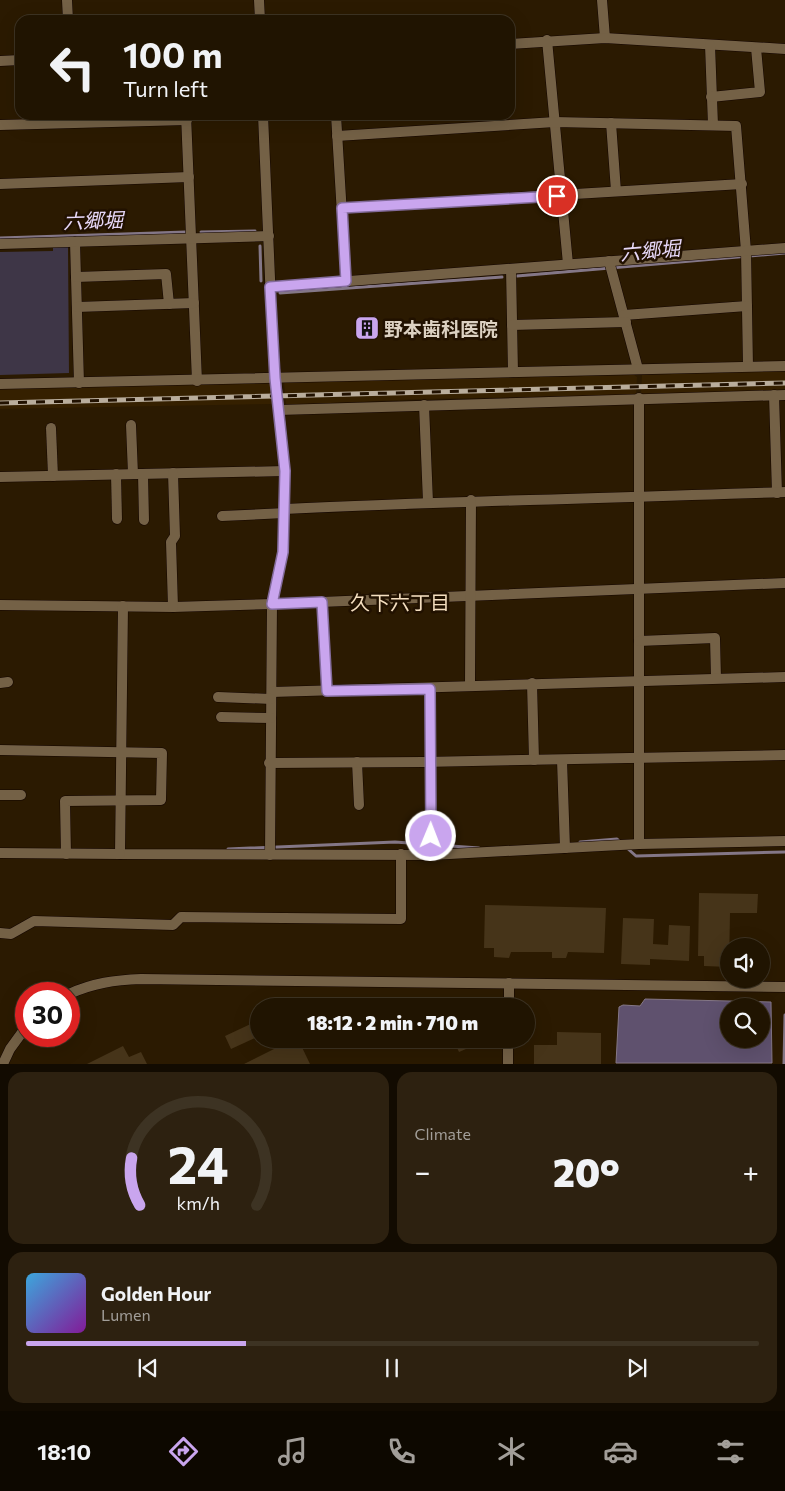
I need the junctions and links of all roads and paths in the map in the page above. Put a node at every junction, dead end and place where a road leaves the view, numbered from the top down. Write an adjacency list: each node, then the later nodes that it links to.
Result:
1 (67, 0): 4 (street)
2 (259, 0): 5 (street)
3 (602, 0): 6 (street)
4 (68, 15)
5 (260, 15)
6 (605, 38): 7 (street); 9 (street)
7 (547, 40): 8 (street); 19 (street)
8 (515, 43)
9 (710, 45): 10 (street); 14 (street)
10 (756, 48): 11 (street); 14 (street)
11 (785, 49)
12 (15, 60): 13 (street)
13 (0, 61)
14 (711, 97): 22 (street)
15 (116, 120): 21 (street)
16 (186, 120): 24 (street)
17 (263, 120): 30 (street)
18 (336, 120): 23 (street)
19 (555, 122): 20 (street); 23 (street); 28 (street)
20 (611, 123): 22 (street); 27 (street)
21 (0, 125)
22 (713, 125): 26 (street)
23 (337, 136): 29 (street)
24 (189, 177): 25 (street); 31 (street)
25 (0, 184)
26 (742, 184): 27 (street); 35 (street)
27 (616, 191): 28 (street)
28 (561, 195): 29 (street); 37 (street)
29 (342, 208): 40 (street)
30 (269, 236): 31 (street); 41 (street)
31 (192, 239): 32 (street); 42 (street)
32 (75, 242): 33 (street); 39 (street)
33 (0, 244)
34 (785, 248): 35 (street)
35 (746, 251): 36 (street); 44 (street)
36 (609, 261): 37 (street); 46 (street)
37 (568, 264): 38 (street)
38 (511, 269): 40 (street); 47 (street)
39 (76, 277): 43 (street); 45 (street)
40 (346, 281): 41 (street)
41 (270, 287): 52 (street)
42 (194, 303): 43 (street); 53 (street)
43 (169, 304): 45 (street)
44 (747, 306): 46 (street); 48 (street)
45 (77, 308): 54 (street)
46 (625, 318): 47 (street); 50 (street)
47 (512, 325): 51 (street)
48 (748, 366): 49 (street); 50 (street)
49 (785, 366)
50 (638, 369): 51 (street)
51 (513, 372): 52 (street)
52 (275, 378): 53 (street); 60 (street)
53 (197, 381): 54 (street)
54 (79, 383): 55 (street)
55 (0, 384)
56 (774, 395): 57 (street); 58 (street); 69 (street)
57 (785, 395)
58 (639, 398): 59 (street); 70 (street)
59 (424, 405): 60 (street); 72 (street)
60 (279, 410): 63 (street)
61 (131, 425): 66 (street)
62 (52, 428): 67 (street)
63 (285, 471): 64 (street); 73 (street)
64 (173, 473): 66 (street); 84 (street)
65 (116, 474): 66 (street); 67 (street); 75 (street)
66 (138, 474): 76 (street)
67 (53, 476): 68 (street)
68 (0, 477)
69 (781, 492): 70 (street)
70 (639, 498): 71 (street); 78 (street)
71 (471, 500): 72 (street); 79 (street)
72 (428, 502): 73 (street)
73 (285, 511): 74 (street); 81 (street)
74 (222, 516)
75 (116, 519)
76 (144, 520)
77 (785, 583): 78 (street)
78 (639, 591): 79 (street); 85 (street)
79 (469, 597): 80 (street); 90 (street)
80 (322, 602): 81 (street); 92 (street)
81 (272, 604): 84 (street); 93 (street)
82 (0, 605): 83 (street)
83 (123, 606): 84 (street); 98 (street)
84 (173, 607)
85 (639, 641): 87 (street); 88 (street)
86 (785, 677): 87 (street)
87 (716, 678): 88 (street)
88 (639, 680): 89 (street); 100 (street)
89 (532, 683): 90 (street); 101 (street)
90 (470, 684): 91 (street)
91 (430, 689): 92 (street); 105 (street)
92 (327, 691): 93 (street)
93 (272, 696): 94 (street); 96 (street)
94 (218, 698)
95 (221, 717): 96 (street)
96 (271, 718): 103 (street)
97 (0, 750): 98 (street)
98 (122, 751): 108 (street); 108 (street)
99 (785, 755): 100 (street)
100 (638, 759): 102 (street); 111 (street)
101 (534, 760): 102 (street); 105 (street)
102 (562, 760): 112 (street)
103 (269, 762): 104 (street); 118 (street)
104 (356, 762): 105 (street); 109 (street)
105 (432, 762): 117 (street)
106 (21, 795): 107 (street)
107 (0, 796)
108 (121, 799): 114 (street); 115 (street)
109 (359, 806)
110 (785, 841): 111 (street)
111 (639, 844): 112 (street)
112 (565, 848): 117 (street)
113 (0, 853): 114 (street)
114 (66, 854): 115 (street)
115 (120, 854): 118 (street)
116 (401, 854): 117 (street); 118 (street); 119 (street)
117 (431, 855)
118 (270, 856)
119 (0, 933)
120 (509, 983): 121 (street); 122 (street); 123 (street)
121 (785, 987)
122 (80, 989)
123 (509, 998)
124 (15, 1042): 126 (street)
125 (508, 1048): 127 (street)
126 (3, 1064)
127 (508, 1064)

